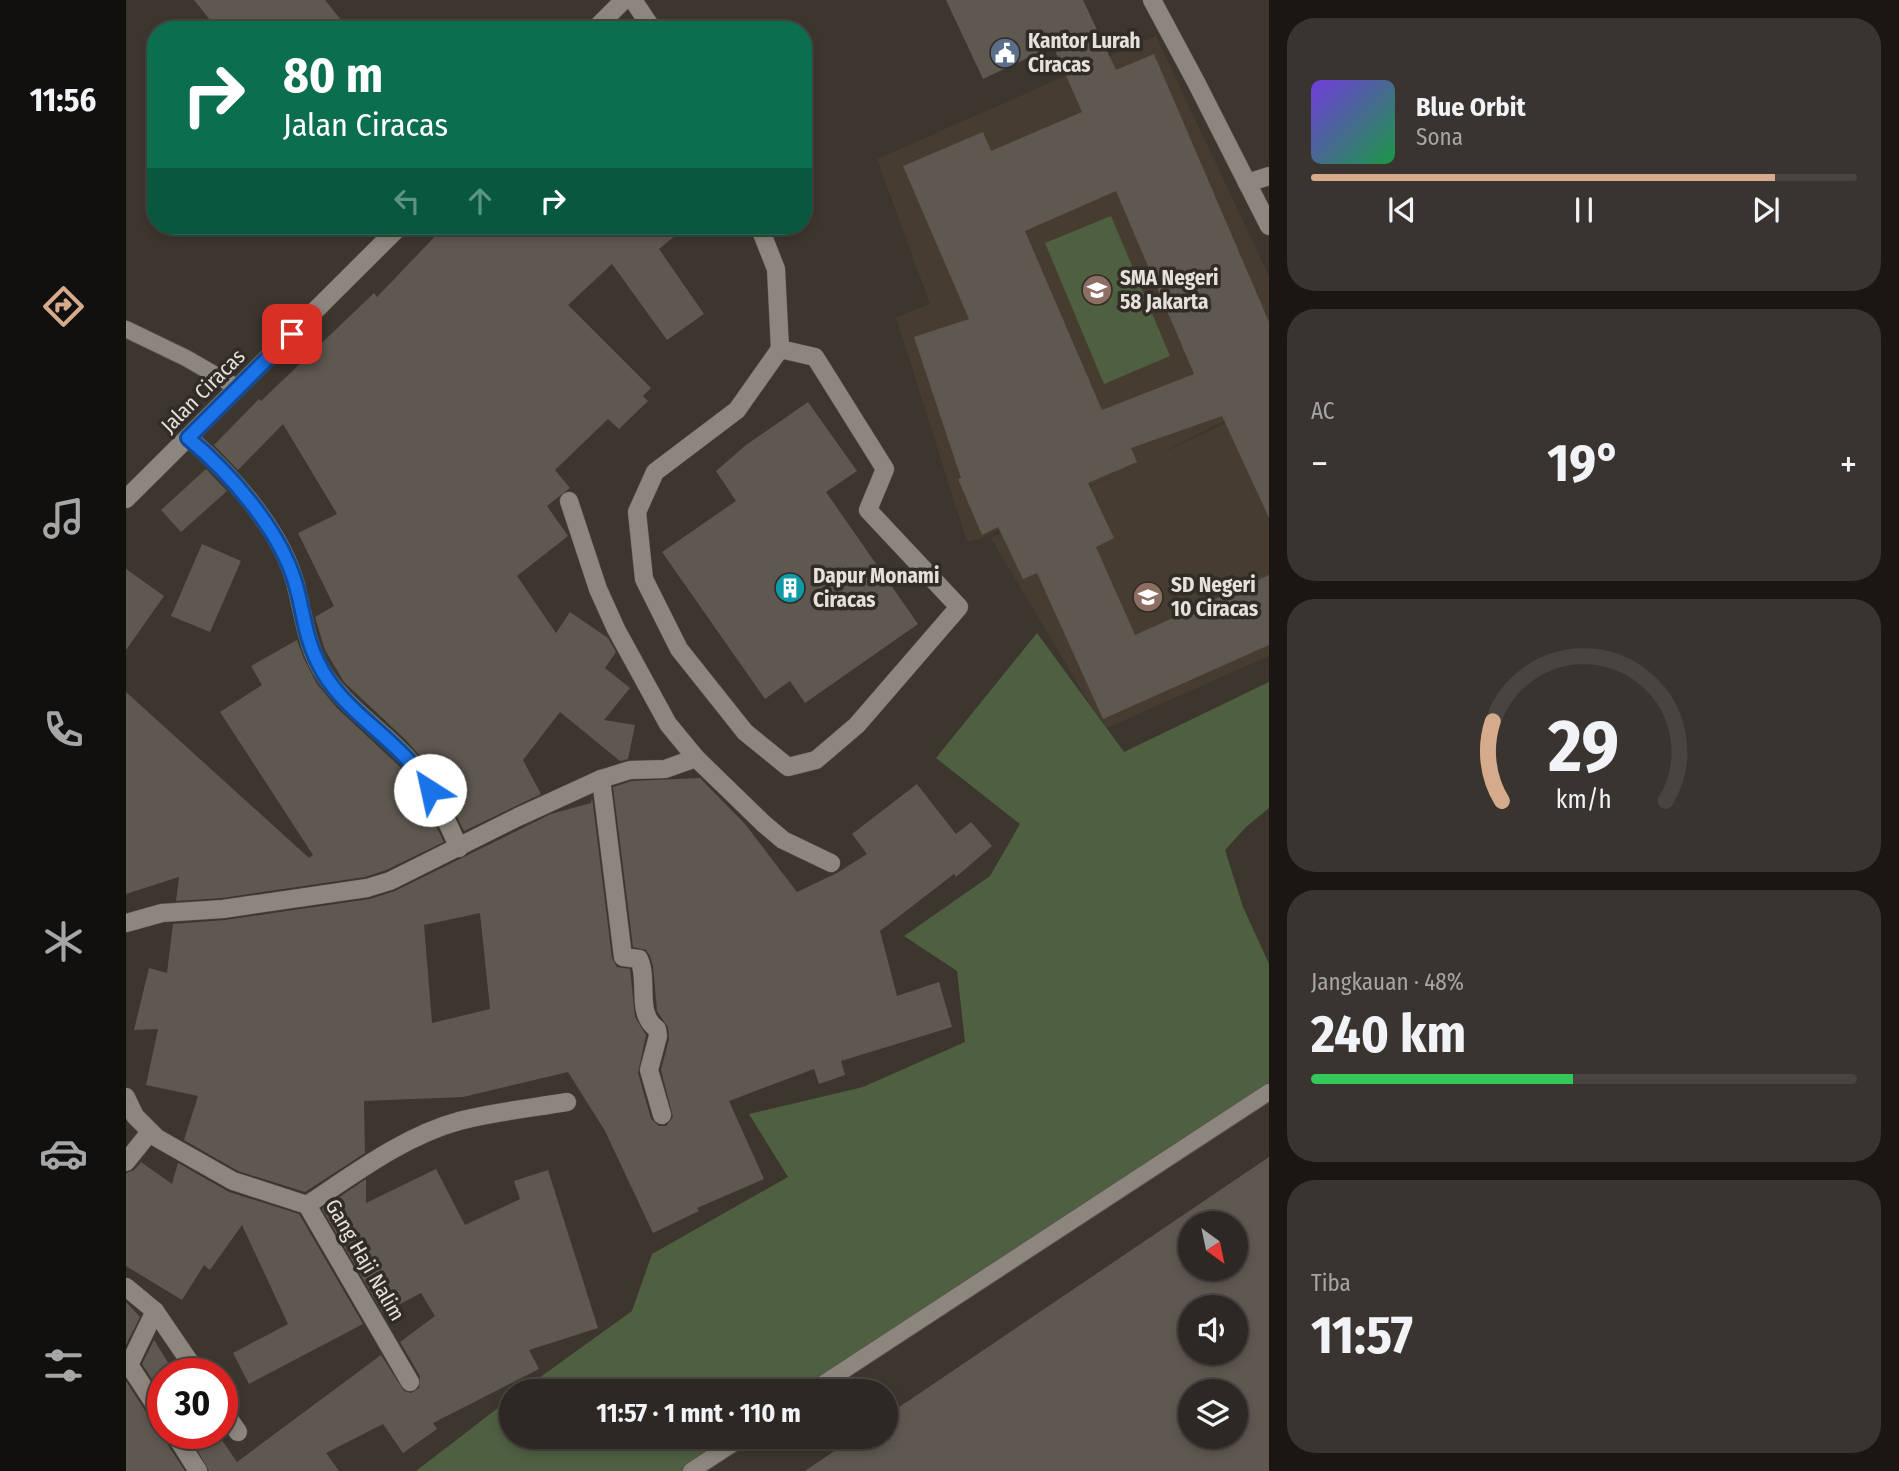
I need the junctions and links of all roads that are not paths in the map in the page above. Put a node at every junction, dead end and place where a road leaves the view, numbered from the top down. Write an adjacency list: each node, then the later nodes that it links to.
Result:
1 (624, 0): 4 (street)
2 (633, 0): 5 (street)
3 (1152, 0): 7 (street)
4 (603, 21)
5 (647, 21)
6 (1269, 176): 7 (street)
7 (1247, 183): 8 (street)
8 (1269, 226)
9 (391, 235): 13 (street, Jalan Ciracas)
10 (763, 235): 12 (street)
11 (126, 329): 13 (lane)
12 (779, 349): 12 (street)
13 (239, 388): 14 (street, Jalan Ciracas)
14 (188, 438): 15 (street, Jalan Ciracas); 19 (street)
15 (126, 499)
16 (569, 501): 17 (street)
17 (696, 758): 18 (street); 20 (street)
18 (601, 779): 19 (street); 25 (street)
19 (459, 848): 21 (street)
20 (831, 863)
21 (126, 923)
22 (1269, 1092): 32 (lane)
23 (126, 1097): 26 (street, Gang Haji Nalim)
24 (567, 1102): 28 (street)
25 (662, 1115)
26 (150, 1132): 27 (street); 28 (street, Gang Haji Nalim)
27 (126, 1162)
28 (307, 1205): 33 (street, Gang Haji Nalim)
29 (126, 1287): 30 (street)
30 (155, 1311): 31 (street); 34 (street)
31 (187, 1358)
32 (830, 1379)
33 (410, 1382)
34 (147, 1393)
35 (184, 1449): 37 (street)
36 (725, 1449): 38 (lane)
37 (198, 1471)
38 (691, 1471)

